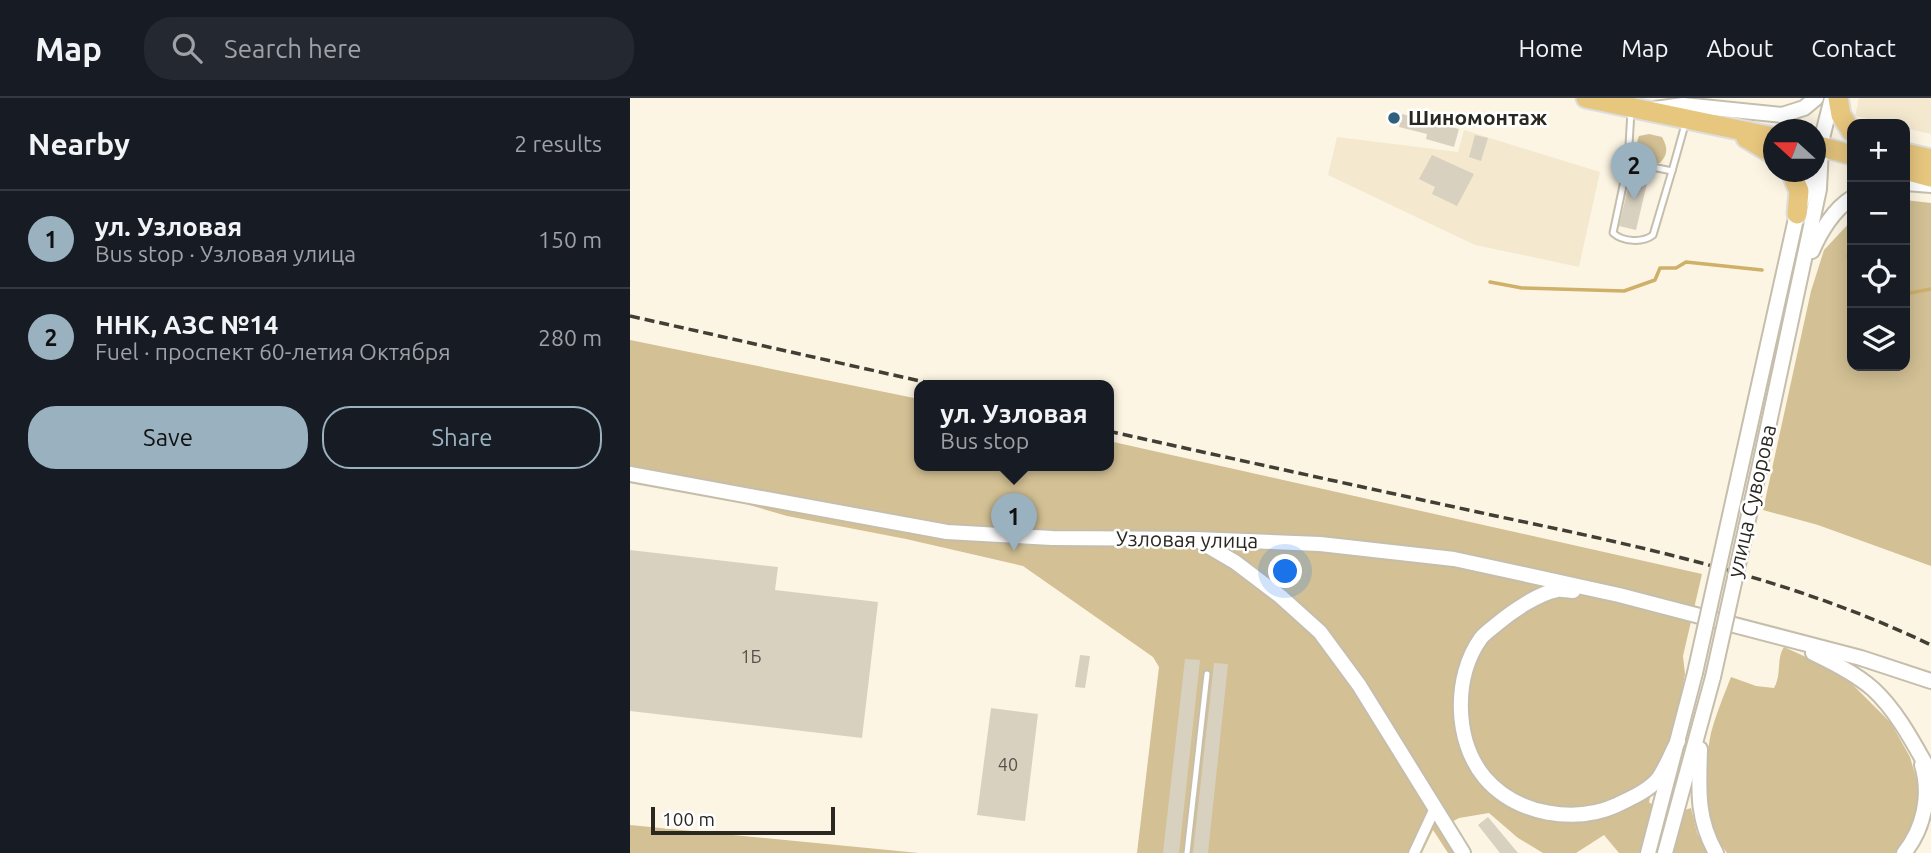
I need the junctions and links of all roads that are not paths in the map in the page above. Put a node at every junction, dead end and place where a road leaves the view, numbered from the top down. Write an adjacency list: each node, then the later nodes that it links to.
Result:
1 (1586, 98): 5 (highway)
2 (1816, 98): 5 (street)
3 (1832, 98): 7 (street, улица Суворова)
4 (1838, 98): 8 (highway)
5 (1638, 109): 6 (highway); 16 (lane)
6 (1686, 119): 9 (highway); 17 (lane)
7 (1826, 119)
8 (1847, 124)
9 (1720, 126): 10 (highway); 11 (highway)
10 (1763, 135)
11 (1763, 146)
12 (1826, 152): 13 (highway)
13 (1847, 153)
14 (1910, 156): 15 (highway)
15 (1931, 160)
16 (1628, 162): 17 (lane); 17 (lane)
17 (1672, 171)
18 (1910, 171): 19 (highway)
19 (1931, 177)
20 (1795, 182): 26 (highway)
21 (1808, 182): 26 (street, улица Суворова)
22 (1819, 182): 27 (street, улица Суворова)
23 (1910, 183): 24 (street)
24 (1931, 185)
25 (1847, 202): 27 (street)
26 (1797, 214): 37 (street, улица Суворова, bridge)
27 (1799, 292): 35 (street, улица Суворова, bridge)
28 (630, 474): 29 (street, Узловая улица)
29 (1195, 539): 30 (street, Узловая улица); 40 (street)
30 (1514, 571): 31 (street, Узловая улица); 32 (street)
31 (1619, 595): 32 (street); 33 (street, Узловая улица)
32 (1515, 608): 37 (street)
33 (1781, 639): 36 (street); 38 (street)
34 (1206, 674): 41 (lane)
35 (1713, 677): 45 (street, улица Суворова); 46 (street)
36 (1931, 681)
37 (1678, 741): 44 (street, улица Суворова)
38 (1917, 751): 39 (street); 47 (street)
39 (1931, 775)
40 (1435, 808): 42 (street); 43 (street)
41 (1187, 853)
42 (1414, 853)
43 (1463, 853)
44 (1648, 853)
45 (1665, 853)
46 (1716, 853)
47 (1904, 853)

